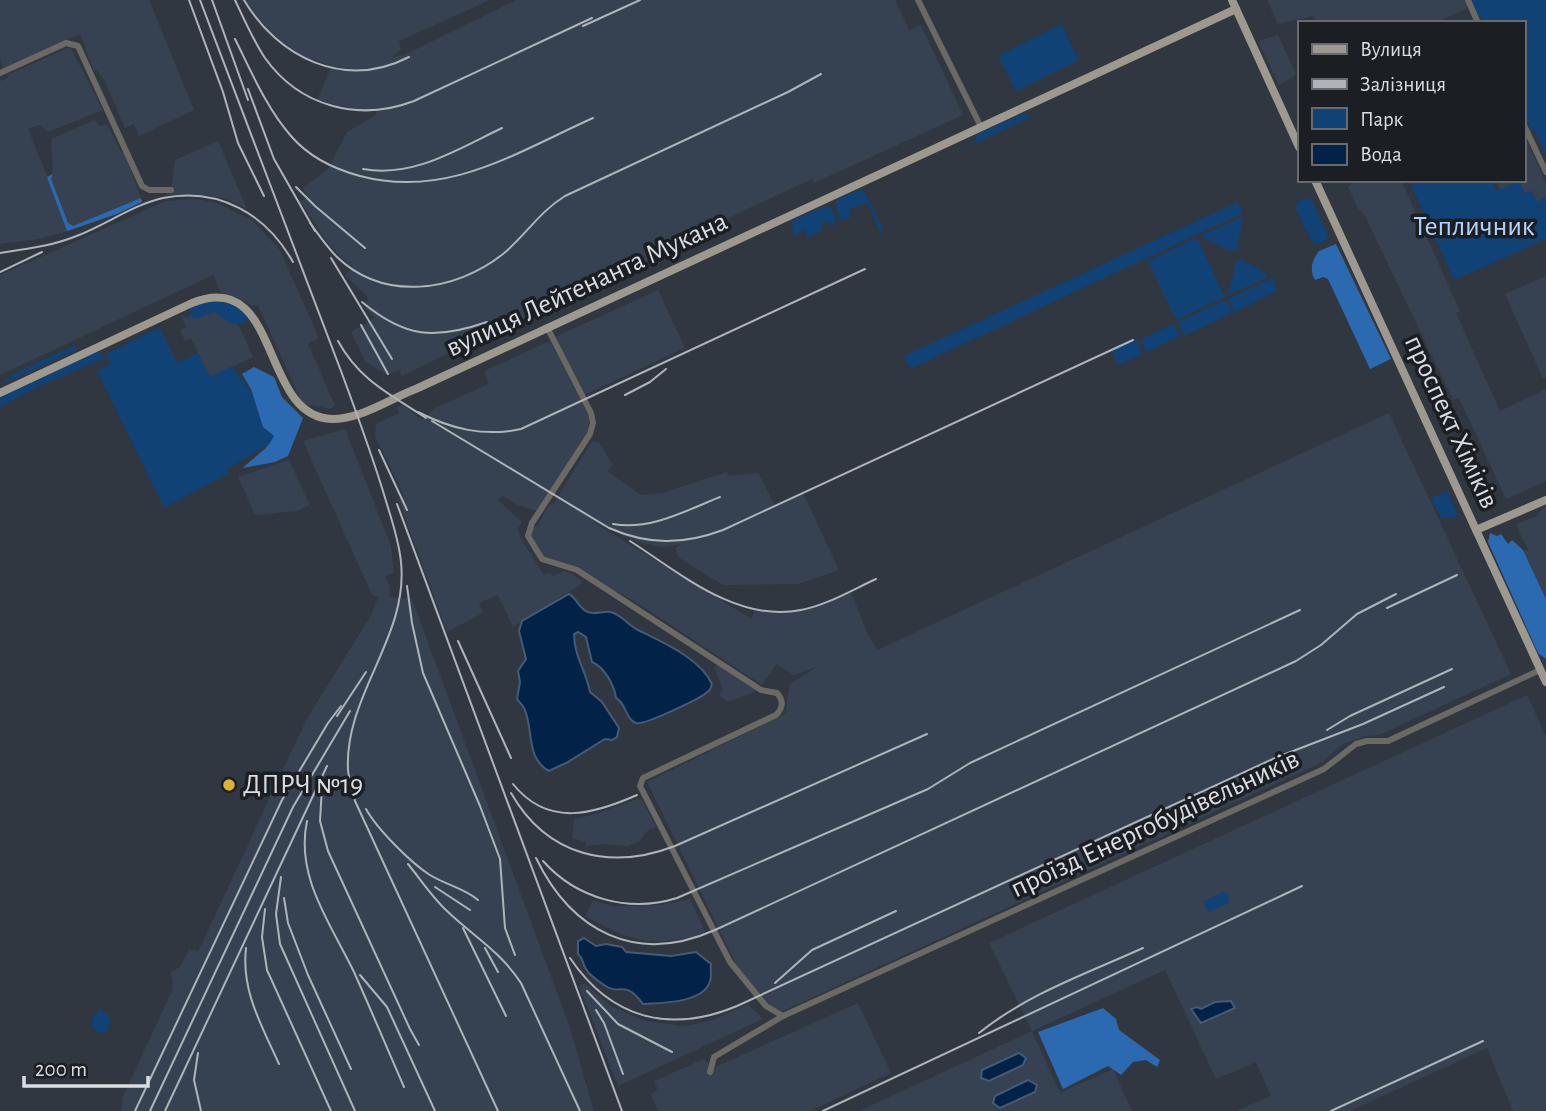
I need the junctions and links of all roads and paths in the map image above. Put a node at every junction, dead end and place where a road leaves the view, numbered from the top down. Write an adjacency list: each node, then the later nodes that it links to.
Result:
1 (918, 0): 6 (street)
2 (1468, 0): 4 (street)
3 (1234, 4): 6 (main road, вулиця Лейтенанта Мукана); 8 (main road)
4 (1477, 21)
5 (0, 74): 11 (street)
6 (981, 127): 12 (main road, вулиця Лейтенанта Мукана)
7 (1525, 127): 9 (street)
8 (1298, 145)
9 (1546, 172)
10 (1316, 182): 15 (main road, проспект Хіміків)
11 (171, 190)
12 (547, 327): 13 (main road, вулиця Лейтенанта Мукана); 18 (street)
13 (0, 393)
14 (1546, 500): 15 (main road)
15 (1476, 530): 16 (main road, проспект Хіміків)
16 (1540, 670): 17 (main road, проспект Хіміків); 18 (street, проїзд Енергобудівельників)
17 (1546, 682)
18 (783, 1016): 19 (street, проїзд Енергобудівельників)
19 (710, 1072)

